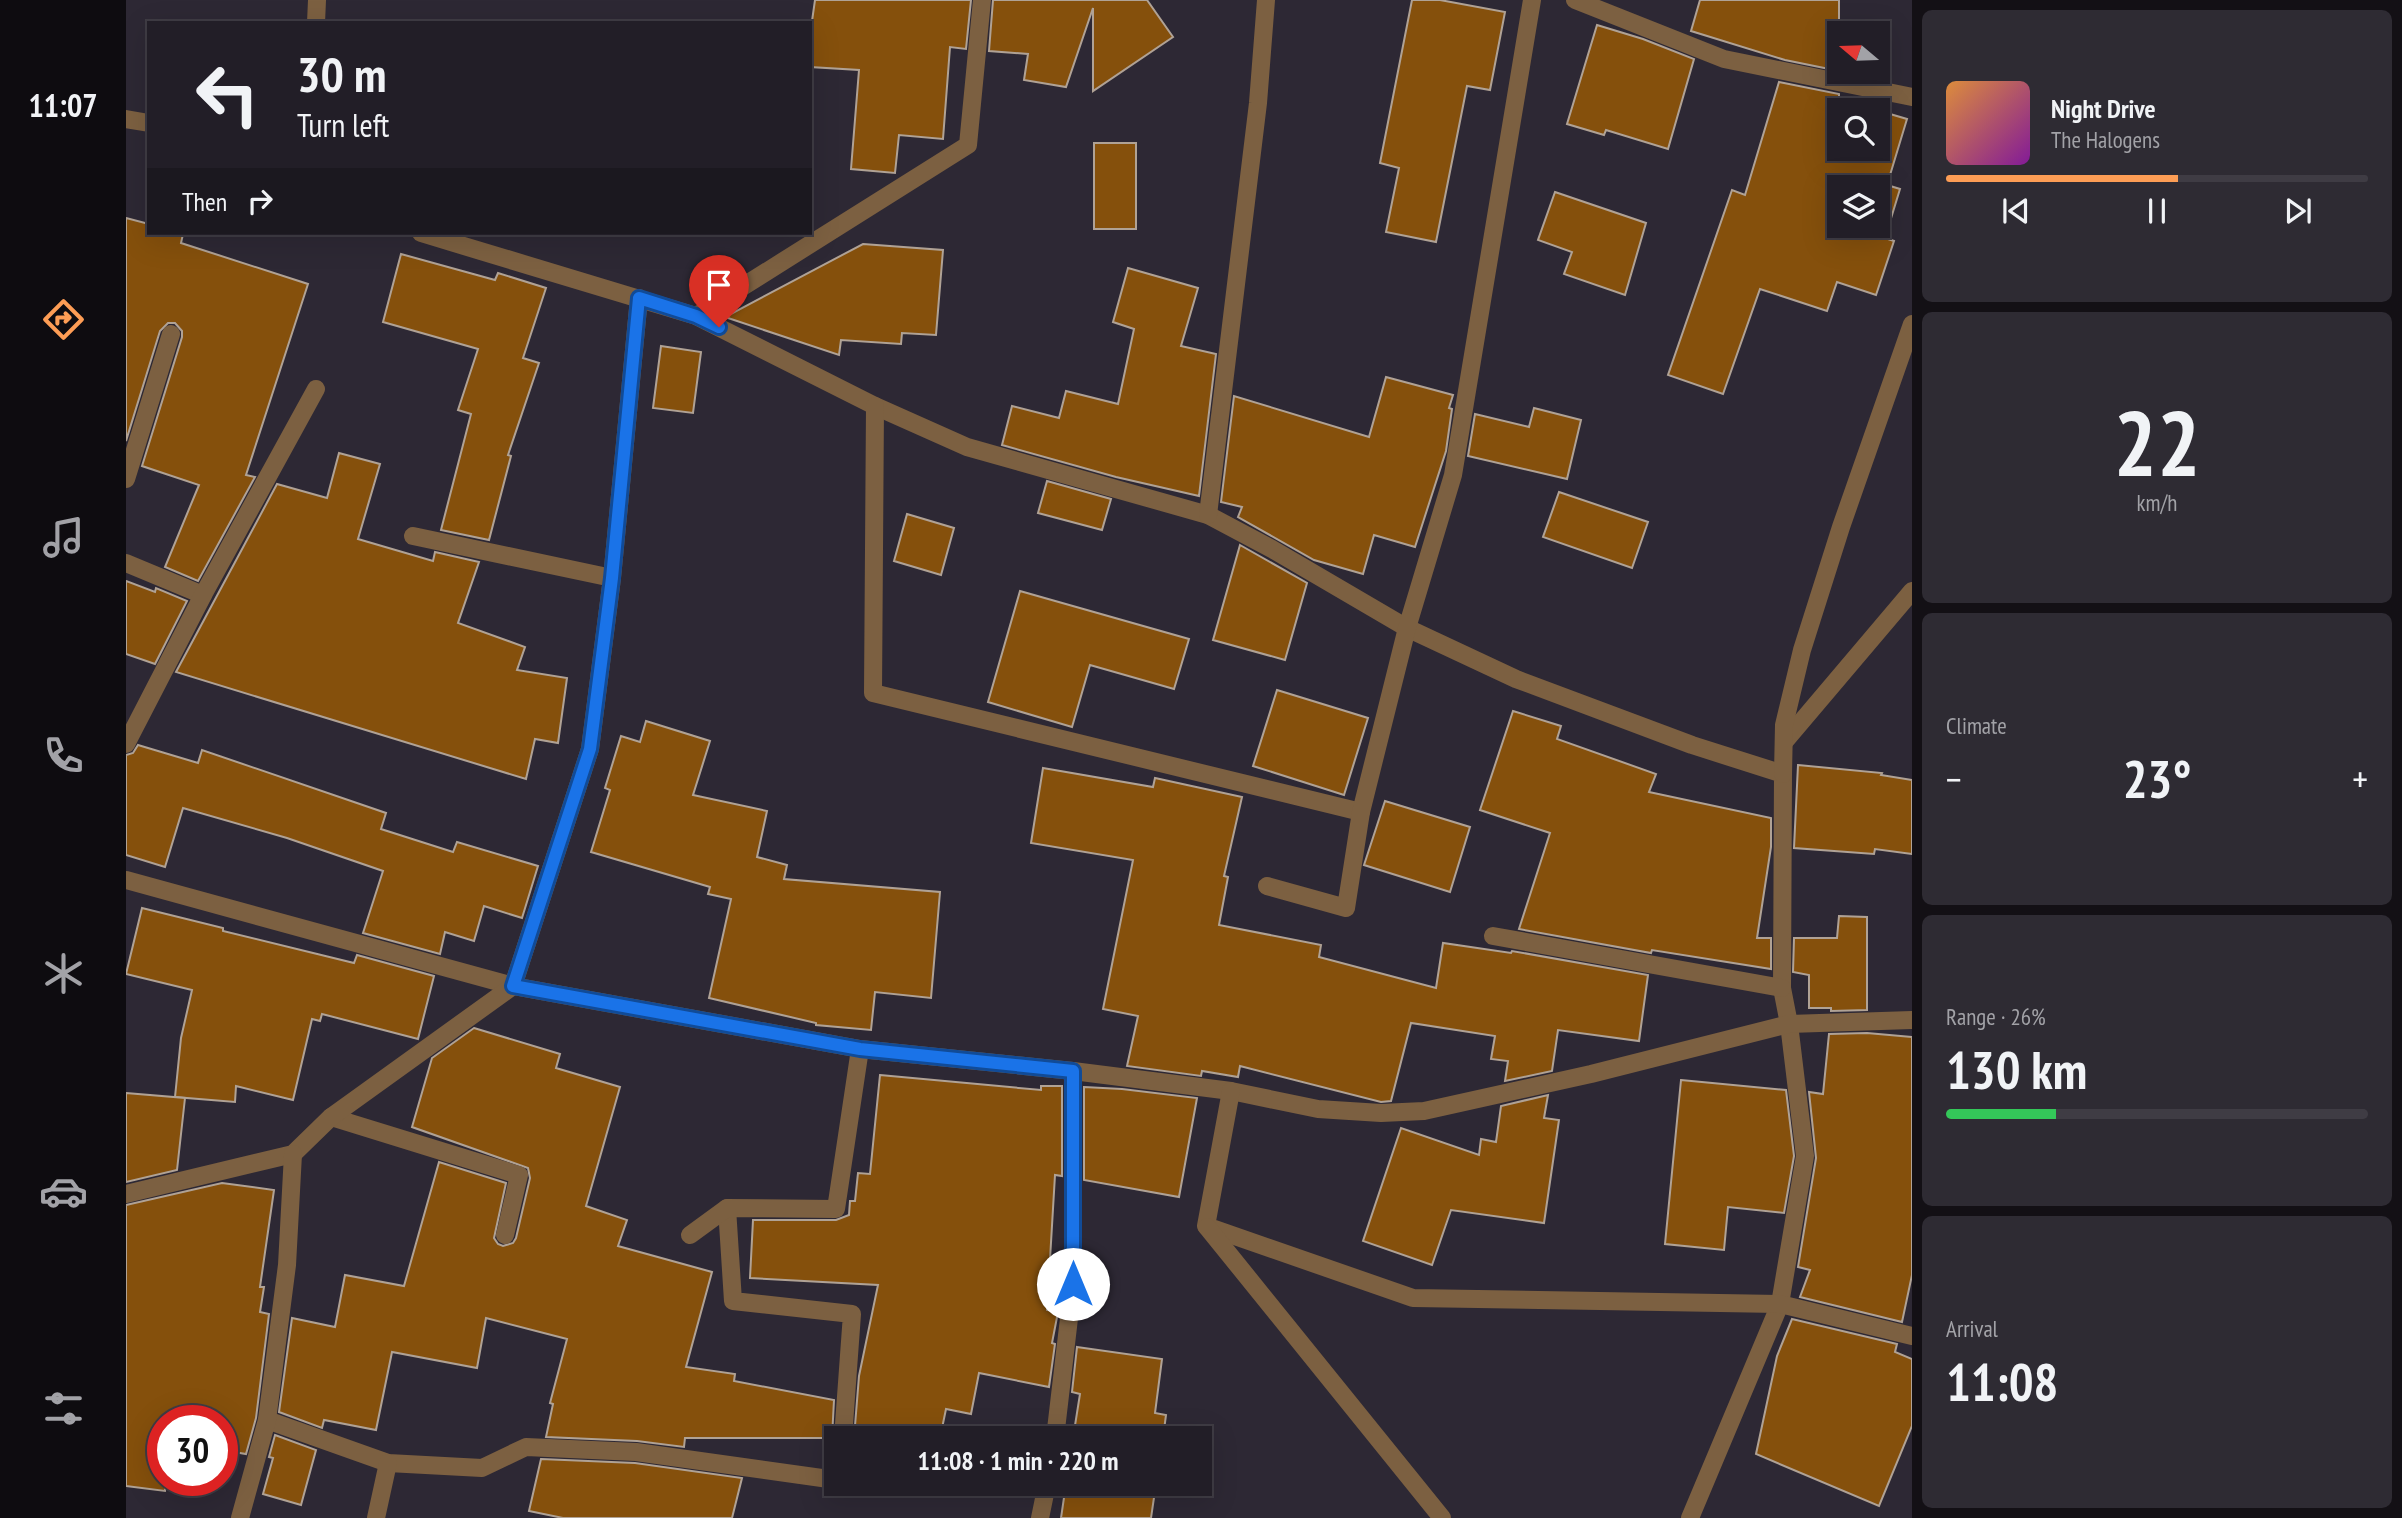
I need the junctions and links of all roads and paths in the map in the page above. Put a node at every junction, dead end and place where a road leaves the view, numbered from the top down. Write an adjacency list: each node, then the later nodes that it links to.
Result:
1 (317, 0): 6 (street)
2 (982, 0): 12 (street)
3 (1266, 0): 18 (street)
4 (1532, 0): 24 (street)
5 (1575, 0): 7 (street)
6 (316, 21)
7 (1912, 97)
8 (126, 119): 9 (street)
9 (147, 123)
10 (428, 235): 11 (street)
11 (639, 298): 12 (street); 21 (street)
12 (696, 316): 16 (street)
13 (1912, 324): 25 (street)
14 (171, 334): 17 (street)
15 (316, 389): 23 (street)
16 (875, 406): 18 (street); 28 (street)
17 (126, 479)
18 (1208, 516): 24 (street)
19 (413, 536): 21 (street)
20 (126, 563): 23 (street)
21 (612, 578): 32 (street)
22 (1912, 591): 25 (street)
23 (203, 595): 26 (street)
24 (1407, 628): 27 (street); 28 (street)
25 (1785, 741): 27 (street)
26 (126, 744)
27 (1783, 775): 33 (street)
28 (1361, 812): 30 (street)
29 (126, 880): 32 (street)
30 (1267, 886)
31 (1493, 936): 33 (street)
32 (513, 986): 36 (street); 39 (street)
33 (1782, 988): 35 (street)
34 (1912, 1020): 35 (street)
35 (1789, 1024): 38 (street); 46 (street)
36 (860, 1049): 37 (street); 42 (street)
37 (1073, 1071): 38 (street); 50 (street)
38 (1231, 1091): 43 (street)
39 (331, 1117): 40 (street); 44 (street)
40 (293, 1154): 41 (street); 48 (street)
41 (126, 1194)
42 (727, 1208): 45 (street); 49 (street)
43 (1206, 1226): 46 (street); 57 (street)
44 (505, 1234)
45 (690, 1235)
46 (1780, 1304): 47 (street); 58 (street)
47 (1912, 1336)
48 (267, 1419): 51 (street); 54 (street)
49 (845, 1426)
50 (1056, 1426)
51 (388, 1463): 52 (street); 55 (street)
52 (824, 1478)
53 (1045, 1496): 56 (street)
54 (240, 1518)
55 (376, 1518)
56 (1040, 1518)
57 (1442, 1518)
58 (1690, 1518)

